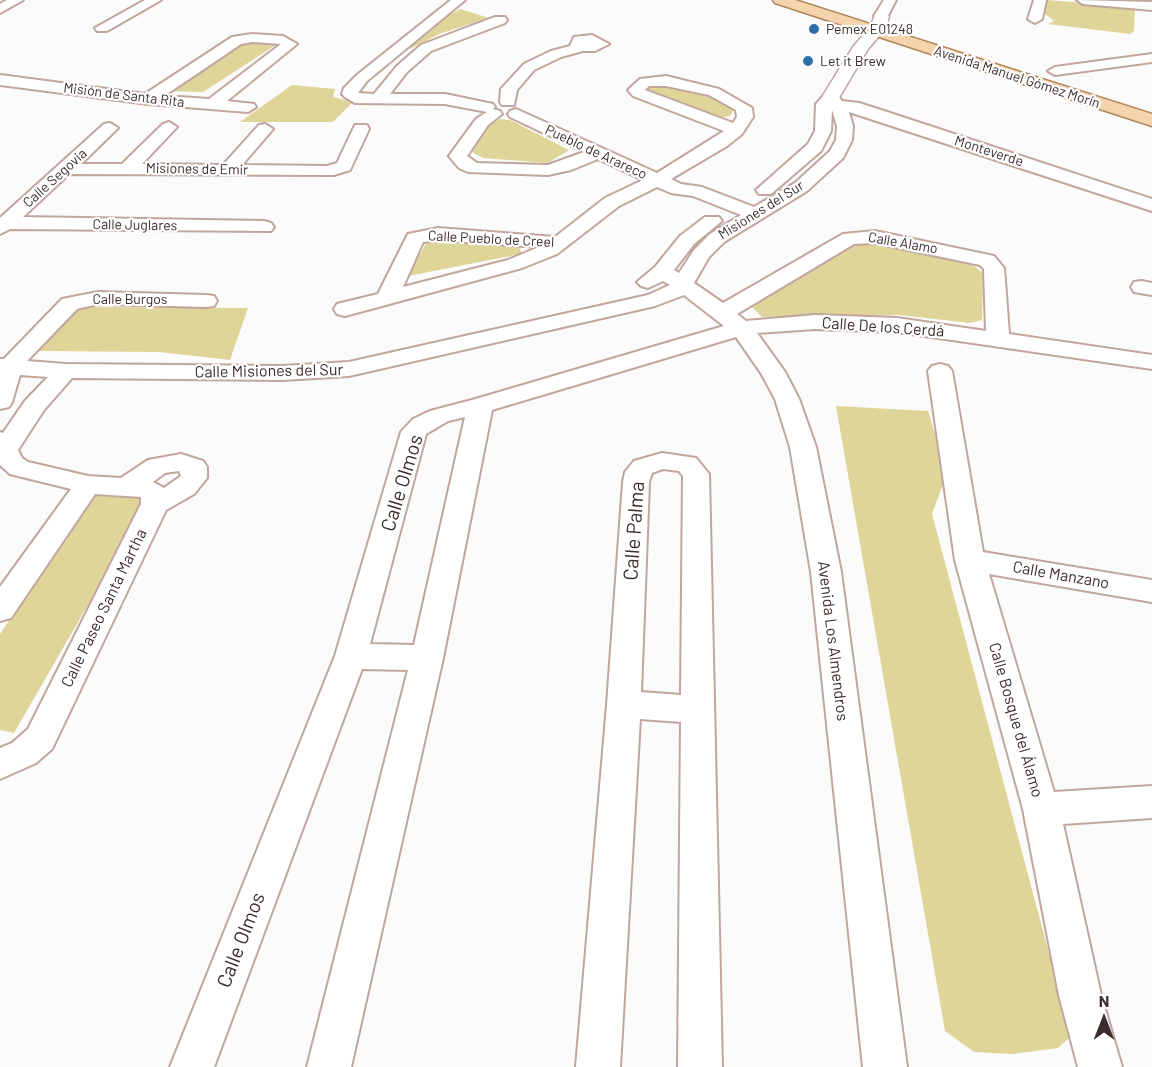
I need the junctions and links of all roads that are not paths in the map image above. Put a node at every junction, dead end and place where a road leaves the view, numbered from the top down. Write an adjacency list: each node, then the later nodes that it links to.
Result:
1 (17, 0): 10 (street)
2 (155, 0): 14 (street)
3 (780, 0): 13 (main road, Avenida Manuel Gómez Morín)
4 (828, 0): 13 (main road, Avenida Manuel Gómez Morín)
5 (890, 0): 13 (street)
6 (1040, 0): 11 (street)
7 (1083, 0): 9 (street)
8 (457, 3): 18 (street); 19 (street)
9 (1148, 6): 12 (street)
10 (0, 9)
11 (1035, 19)
12 (1142, 22)
13 (878, 24): 16 (street); 17 (main road, Avenida Manuel Gómez Morín); 21 (main road, Avenida Manuel Gómez Morín)
14 (102, 28)
15 (581, 47): 29 (street)
16 (861, 47): 17 (main road); 25 (street)
17 (921, 47): 31 (main road, Avenida Manuel Gómez Morín)
18 (392, 54): 19 (street); 24 (street)
19 (414, 57): 24 (street)
20 (1152, 58): 21 (street)
21 (1055, 71): 26 (main road, Avenida Manuel Gómez Morín)
22 (0, 80): 23 (street, Misión de Santa Rita)
23 (148, 99): 27 (street, Misión de Santa Rita); 27 (street)
24 (378, 99): 30 (street)
25 (831, 102): 42 (street, Monteverde); 43 (street, Misiones del Sur); 44 (street, Misiones del Sur)
26 (1152, 103)
27 (211, 105): 28 (street, Misión de Santa Rita)
28 (248, 107)
29 (512, 108): 30 (street); 37 (street, Pueblo de Arareco)
30 (491, 110): 37 (street)
31 (1152, 120)
32 (169, 127): 39 (street)
33 (110, 128): 38 (street, Calle Segovia)
34 (265, 129): 40 (street)
35 (361, 129): 40 (street, Misiones de Emir)
36 (736, 130): 36 (street); 41 (street, Calle Pueblo de Creel)
37 (597, 153): 41 (street, Pueblo de Arareco)
38 (66, 169): 39 (street, Misiones de Emir); 45 (street, Calle Segovia)
39 (127, 169): 40 (street, Misiones de Emir)
40 (228, 170)
41 (657, 180): 44 (street, Pueblo de Arareco); 47 (street, Calle Pueblo de Creel)
42 (1152, 205)
43 (754, 214): 44 (street, Pueblo de Arareco)
44 (730, 216): 48 (street, Misiones del Sur); 48 (street, Misiones del Sur)
45 (3, 225): 46 (street, Calle Juglares)
46 (264, 226)
47 (561, 243): 49 (street, Calle Pueblo de Creel); 49 (street, Calle Pueblo de Creel)
48 (672, 278): 52 (street, Avenida Los Almendros); 56 (street, Calle Misiones del Sur)
49 (387, 298): 51 (street, Calle Pueblo de Creel)
50 (206, 301): 55 (street, Calle Burgos)
51 (345, 309)
52 (731, 320): 53 (street, Calle De los Cerdá); 53 (street, Calle Álamo); 60 (street, Calle De los Cerdá); 79 (street, Avenida Los Almendros)
53 (998, 339): 54 (street, Calle De los Cerdá)
54 (1152, 362)
55 (5, 367): 56 (street, Calle Misiones del Sur); 58 (street)
56 (66, 371): 59 (street)
57 (940, 371): 65 (street, Calle Bosque del Álamo)
58 (0, 403): 59 (street)
59 (34, 406): 61 (street)
60 (480, 406): 68 (street, Calle Olmos); 69 (street)
61 (2, 445): 62 (street)
62 (88, 485): 63 (street); 67 (street)
63 (126, 488): 64 (street); 64 (street)
64 (155, 504): 72 (street, Calle Paseo Santa Martha)
65 (970, 560): 66 (street, Calle Manzano); 74 (street, Calle Bosque del Álamo)
66 (1152, 591)
67 (0, 609)
68 (351, 656): 69 (street); 75 (street, Calle Olmos)
69 (427, 658): 76 (street)
70 (624, 705): 71 (street); 71 (street, Calle Palma); 77 (street, Calle Palma)
71 (697, 709): 78 (street, Calle Palma)
72 (0, 764)
73 (1152, 802): 74 (street)
74 (1041, 809): 80 (street, Calle Bosque del Álamo)
75 (192, 1067)
76 (329, 1067)
77 (598, 1067)
78 (700, 1067)
79 (885, 1067)
80 (1101, 1067)

